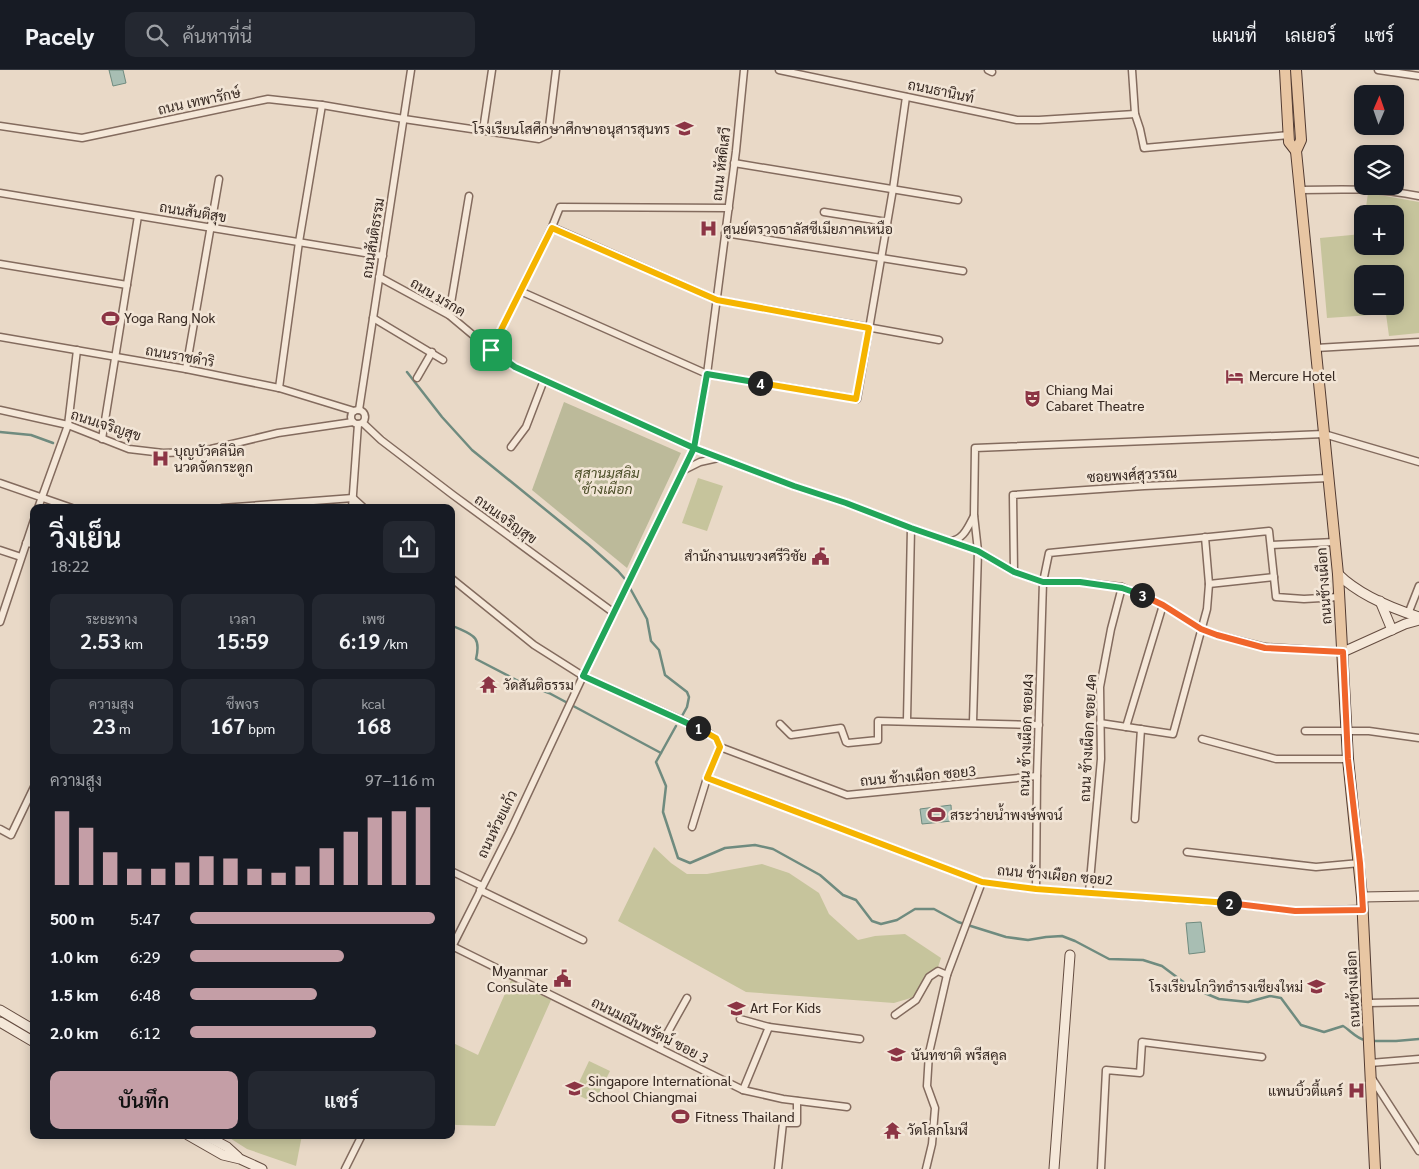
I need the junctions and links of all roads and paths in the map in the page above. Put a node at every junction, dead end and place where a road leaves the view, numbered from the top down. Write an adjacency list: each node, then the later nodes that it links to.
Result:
1 (411, 70): 14 (street, ถนนสันติธรรม)
2 (492, 70): 16 (street)
3 (556, 70): 16 (street, ถนน เทพารักษ์)
4 (744, 70): 19 (street, ถนน หัสดิเสวี)
5 (779, 70): 11 (street, ถนนธานินท์)
6 (1132, 70): 13 (street)
7 (1285, 70): 17 (main road, ถนนช้างเผือก)
8 (1296, 70): 18 (main road, ถนนช้างเผือก)
9 (1378, 70): 10 (street)
10 (1419, 76)
11 (906, 96): 13 (street, ถนนธานินท์); 21 (street)
12 (322, 105): 14 (street, ถนน เทพารักษ์); 15 (street, ถนน เทพารักษ์); 34 (street)
13 (1135, 114): 17 (street)
14 (404, 119): 16 (street, ถนน เทพารักษ์); 35 (street, ถนนสันติธรรม)
15 (0, 126)
16 (483, 130)
17 (1289, 135): 18 (main road, ถนนช้างเผือก)
18 (1296, 151): 22 (main road, ถนนช้างเผือก)
19 (734, 162): 21 (street); 27 (street, ถนน หัสดิเสวี)
20 (219, 179): 31 (street)
21 (893, 189): 26 (street); 30 (street)
22 (1300, 190): 25 (street); 49 (main road, ถนนช้างเผือก)
23 (0, 193): 29 (street, ถนนสันติสุข)
24 (469, 196): 43 (street)
25 (1419, 196)
26 (958, 200)
27 (728, 208): 32 (street); 33 (street, ถนน หัสดิเสวี)
28 (824, 212): 30 (street)
29 (138, 216): 31 (street, ถนนสันติสุข); 40 (street)
30 (887, 222): 36 (street)
31 (210, 228): 34 (street, ถนนสันติสุข); 55 (street)
32 (552, 228): 41 (street); 42 (street)
33 (725, 233): 36 (street); 42 (street, ถนน หัสดิเสวี)
34 (299, 242): 35 (street, ถนนสันติสุข); 59 (street)
35 (383, 256): 39 (street, ถนนสันติธรรม)
36 (881, 258): 38 (street); 45 (street)
37 (0, 264): 40 (street)
38 (963, 271)
39 (379, 277): 43 (street, ถนน มรกต); 44 (street, ถนนสันติธรรม)
40 (127, 285): 53 (street)
41 (520, 291): 51 (street); 56 (street)
42 (717, 300): 45 (street); 56 (street, ถนน หัสดิเสวี)
43 (449, 315): 51 (street, ถนน มรกต)
44 (373, 318): 52 (street); 61 (street, ถนนสันติธรรม)
45 (869, 328): 47 (street); 56 (street)
46 (0, 337): 50 (street, ถนนราชดำริ)
47 (939, 340)
48 (1419, 342): 49 (street)
49 (1316, 348): 64 (main road, ถนนช้างเผือก)
50 (77, 350): 53 (street, ถนนราชดำริ); 63 (street)
51 (491, 350): 58 (street, ถนน มรกต)
52 (432, 352): 54 (street); 57 (street)
53 (116, 358): 55 (street, ถนนราชดำริ); 65 (street)
54 (443, 360)
55 (186, 369): 59 (street, ถนนราชดำริ)
56 (707, 374): 67 (street, ถนน หัสดิเสวี)
57 (417, 378)
58 (544, 380): 66 (street); 67 (street, ถนน มรกต)
59 (279, 388): 61 (street, ถนนราชดำริ)
60 (0, 410): 63 (street, ถนนเจริญสุข)
61 (356, 411): 62 (street, ถนนสันติธรรม); 62 (street)
62 (358, 423): 65 (street, ถนนเจริญสุข); 74 (street); 103 (street, ถนนเจริญสุข)
63 (68, 425): 65 (street, ถนนเจริญสุข); 73 (street)
64 (1324, 434): 69 (street); 71 (main road, ถนนช้างเผือก); 80 (street)
65 (102, 439)
66 (511, 447)
67 (694, 448): 68 (street, ถนน มรกต); 70 (street, ถนน หัสดิเสวี)
68 (720, 458): 70 (street); 81 (street, ถนน มรกต)
69 (1419, 462)
70 (684, 470): 103 (street, ถนน หัสดิเสวี)
71 (1329, 478): 85 (main road, ถนนช้างเผือก); 92 (street, ซอยพงศ์สุวรรณ)
72 (0, 483): 73 (street)
73 (42, 496): 75 (street); 76 (street)
74 (353, 498): 77 (street); 78 (street); 79 (street)
75 (39, 504)
76 (62, 504)
77 (274, 504)
78 (352, 504)
79 (360, 504)
80 (974, 515): 84 (street); 90 (street)
81 (911, 528): 84 (street, ถนน มรกต); 112 (street)
82 (30, 532): 86 (street)
83 (1205, 537): 88 (street); 96 (street, ถนน ช้างเผือก ซอย4ง); 97 (street)
84 (946, 540): 90 (street, ถนน มรกต)
85 (1335, 542): 88 (street); 93 (main road, ถนนช้างเผือก)
86 (26, 543): 87 (street); 91 (street)
87 (30, 544)
88 (1272, 545): 94 (street)
89 (0, 550): 91 (street)
90 (978, 551): 92 (street, ถนน มรกต); 113 (street)
91 (21, 557): 106 (street)
92 (1014, 572): 96 (street, ถนน มรกต)
93 (1338, 574): 100 (main road, ถนนช้างเผือก); 101 (street)
94 (1274, 577): 97 (street); 100 (street)
95 (455, 581): 110 (street)
96 (1043, 582): 99 (street, ถนน มรกต); 116 (street, ถนน ช้างเผือก ซอย4ง)
97 (1209, 584): 107 (street)
98 (1419, 586): 104 (street)
99 (1122, 588): 102 (street, ถนน มรกต); 114 (street, ถนน ช้างเผือก ซอย 4ค)
100 (1339, 597): 109 (main road, ถนนช้างเผือก)
101 (1380, 601): 104 (street); 108 (street)
102 (1163, 605): 107 (street, ถนน มรกต); 117 (street)
103 (614, 613): 110 (street, ถนน หัสดิเสวี)
104 (1408, 614): 105 (street)
105 (1419, 619): 108 (street)
106 (0, 622)
107 (1201, 629): 109 (street, ถนน มรกต); 118 (street)
108 (1392, 630): 109 (street)
109 (1343, 652): 120 (main road, ถนนช้างเผือก)
110 (583, 676): 111 (street, ถนน หัสดิเสวี); 123 (street)
111 (567, 711): 135 (street, ถนนห้วยแก้ว)
112 (908, 720): 113 (street); 115 (street)
113 (972, 722): 116 (street)
114 (1100, 722): 117 (street); 137 (street, ถนน ช้างเผือก ซอย 4ค)
115 (780, 724)
116 (1039, 724): 125 (street, ถนน ช้างเผือก ซอย4ง)
117 (1126, 727): 118 (street)
118 (1141, 729): 128 (street)
119 (1305, 731): 120 (street)
120 (1346, 732): 121 (street); 124 (main road, ถนนช้างเผือก)
121 (1419, 738)
122 (1202, 739): 124 (street)
123 (720, 747): 125 (street, ถนน ช้างเผือก ซอย3); 126 (street)
124 (1348, 759): 132 (main road, ถนนช้างเผือก)
125 (1037, 776): 136 (street, ถนน ช้างเผือก ซอย4ง)
126 (707, 778): 129 (street); 134 (street, ถนน ช้างเผือก ซอย2)
127 (30, 795): 130 (street)
128 (1135, 819)
129 (692, 827)
130 (0, 829)
131 (1187, 852): 132 (street)
132 (1360, 863): 139 (main road, ถนนช้างเผือก)
133 (455, 873): 135 (street)
134 (982, 882): 136 (street, ถนน ช้างเผือก ซอย2); 145 (street)
135 (481, 888): 141 (street); 142 (street, ถนนห้วยแก้ว)
136 (1036, 889): 137 (street, ถนน ช้างเผือก ซอย2)
137 (1089, 892): 140 (street, ถนน ช้างเผือก ซอย2)
138 (1419, 896): 139 (street)
139 (1362, 897): 140 (main road, ถนนช้างเผือก)
140 (1363, 910): 148 (main road, ถนนช้างเผือก)
141 (583, 940)
142 (455, 941)
143 (455, 948): 157 (street, ถนนมณีนพรัตน์ ซอย 3)
144 (1070, 955): 174 (street)
145 (947, 975): 150 (street); 173 (street)
146 (687, 998): 157 (street)
147 (1419, 1002): 148 (street)
148 (1368, 1003): 160 (main road, ถนนช้างเผือก)
149 (0, 1010): 154 (street)
150 (895, 1015)
151 (740, 1019): 153 (street)
152 (0, 1022): 156 (street)
153 (769, 1027): 155 (street); 162 (street)
154 (30, 1028)
155 (860, 1039)
156 (30, 1040)
157 (659, 1048): 162 (street, ถนนมณีนพรัตน์ ซอย 3)
158 (1262, 1057): 175 (street)
159 (1419, 1059): 160 (street)
160 (1370, 1063): 161 (main road, ถนนช้างเผือก)
161 (1371, 1077): 168 (street); 176 (main road, ถนนช้างเผือก)
162 (743, 1090): 163 (street, ถนนมณีนพรัตน์ ซอย 3)
163 (797, 1101): 164 (street, ถนนมณีนพรัตน์ ซอย 3); 172 (street)
164 (847, 1107)
165 (195, 1139): 169 (street)
166 (212, 1139): 169 (street)
167 (360, 1139): 171 (street)
168 (1419, 1150)
169 (240, 1159): 170 (street)
170 (262, 1169)
171 (345, 1169)
172 (778, 1169)
173 (926, 1169)
174 (1054, 1169)
175 (1101, 1169)
176 (1374, 1169)

